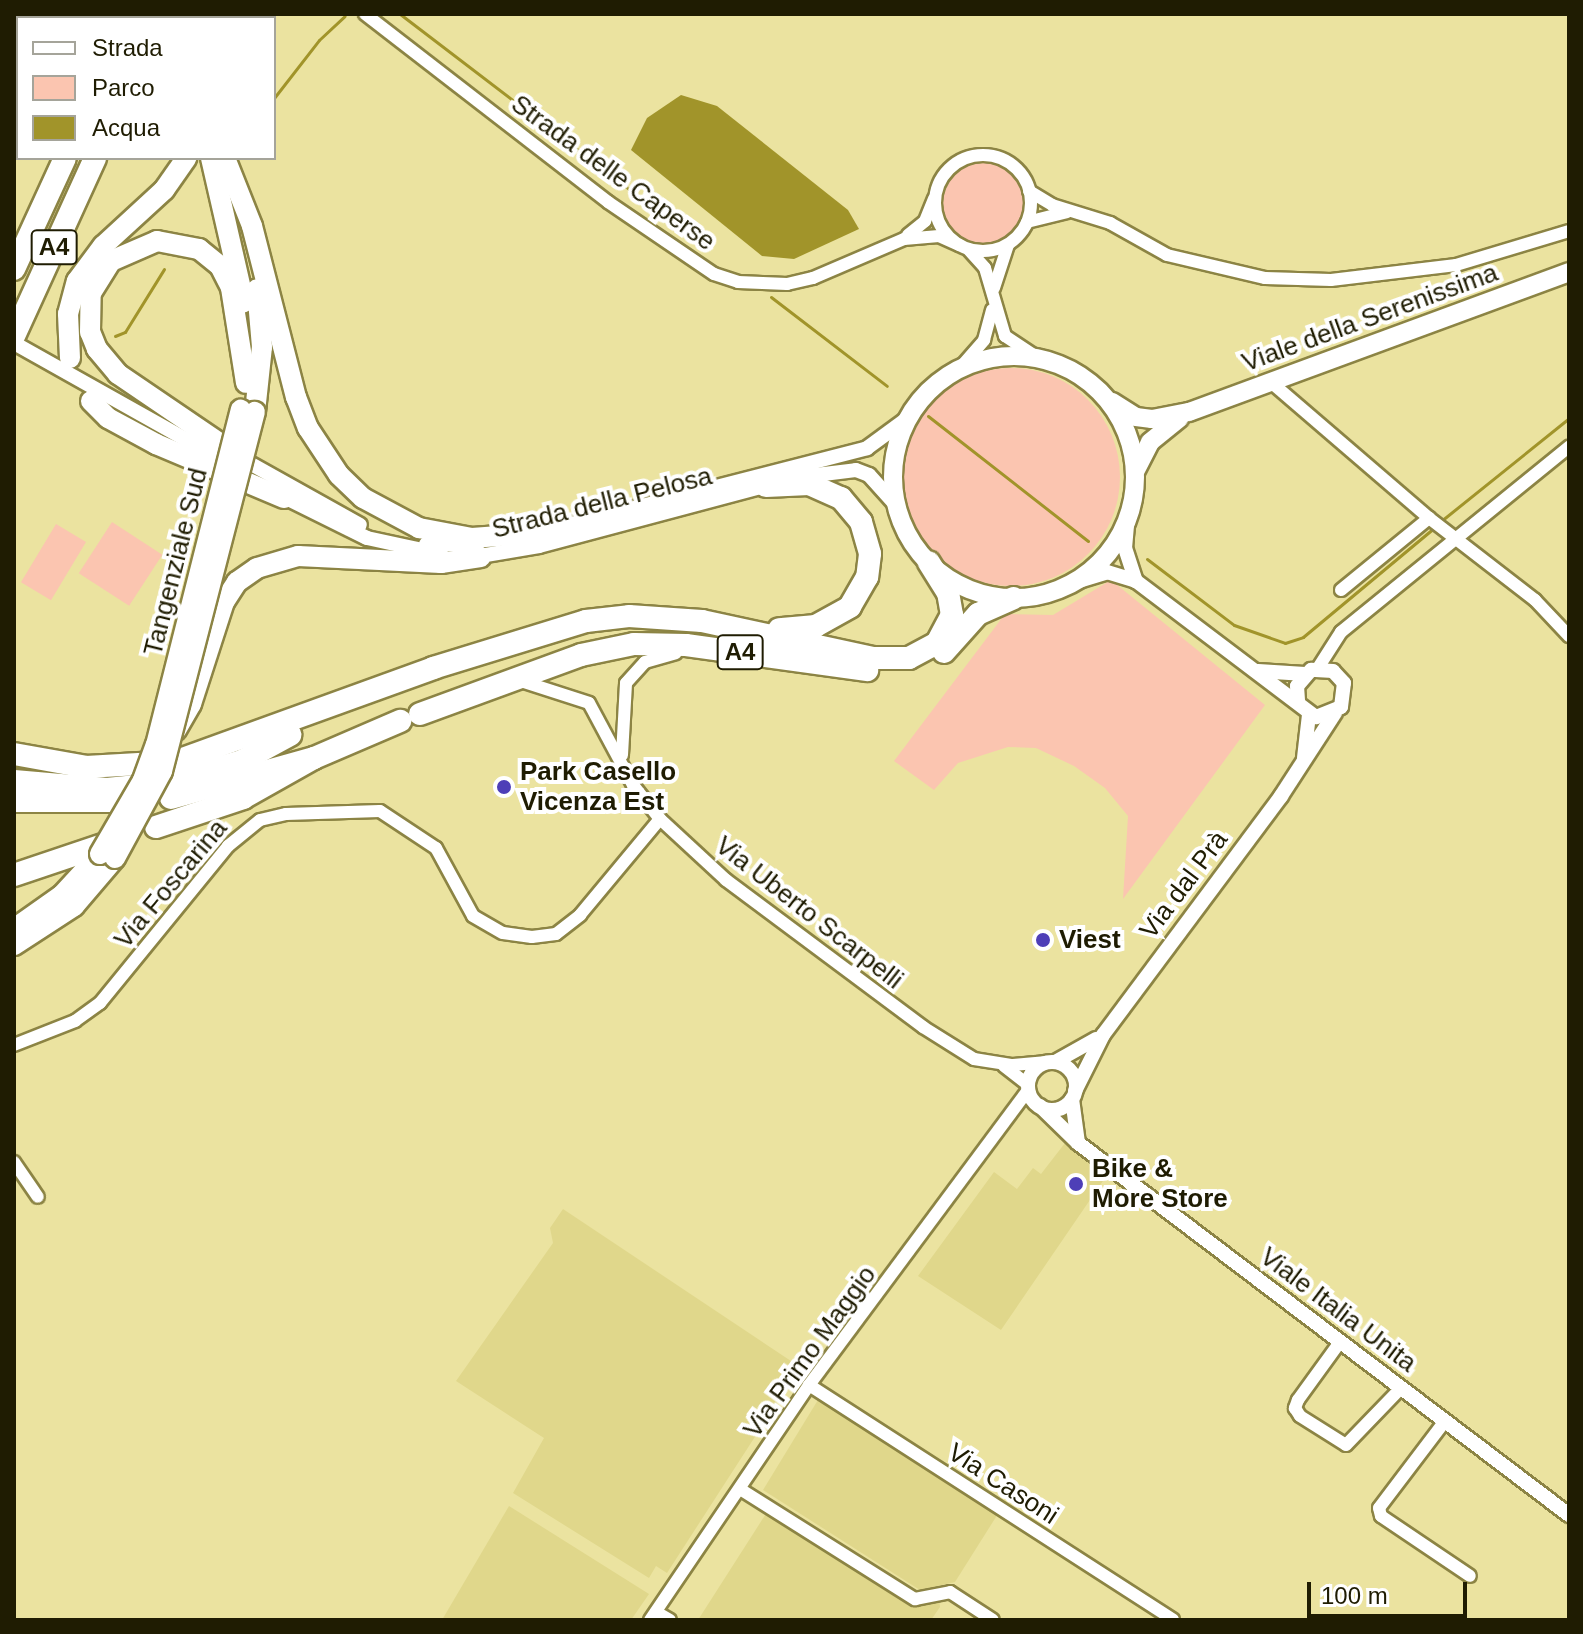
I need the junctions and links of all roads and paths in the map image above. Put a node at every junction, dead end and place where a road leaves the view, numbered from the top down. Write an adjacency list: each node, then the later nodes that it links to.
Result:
1 (365, 14): 13 (street, Strada delle Caperse)
2 (64, 160): 16 (highway, A4)
3 (94, 160): 19 (highway, A4)
4 (185, 160): 20 (highway)
5 (212, 160): 23 (highway, Tangenziale Sud)
6 (225, 160): 27 (highway, Tangenziale Sud)
7 (226, 160): 40 (highway)
8 (1029, 191): 9 (street, Strada delle Caperse); 10 (street); 11 (street)
9 (936, 193): 13 (street, Strada delle Caperse); 15 (street)
10 (1070, 211): 11 (street); 12 (street)
11 (1027, 222): 14 (street)
12 (1569, 231)
13 (904, 239): 15 (street, Strada delle Caperse)
14 (1012, 241): 15 (street, Strada delle Caperse); 18 (street)
15 (962, 246): 18 (street)
16 (14, 269)
17 (1569, 272): 24 (main road, Viale della Serenissima)
18 (993, 296): 21 (street); 22 (street)
19 (14, 340): 30 (street, Strada della Pelosa)
20 (70, 358)
21 (1041, 360): 22 (main road); 26 (main road)
22 (960, 368): 29 (main road)
23 (246, 383): 27 (highway, Tangenziale Sud); 32 (highway)
24 (1272, 383): 28 (main road, Viale della Serenissima); 38 (street)
25 (91, 401): 35 (highway)
26 (1109, 401): 28 (main road, Viale della Serenissima); 33 (main road)
27 (248, 411): 58 (highway, Tangenziale Sud, bridge); 67 (highway, Tangenziale Sud, bridge)
28 (1189, 412): 33 (main road, Viale della Serenissima)
29 (908, 418): 36 (main road); 40 (street, Strada della Pelosa)
30 (186, 436): 32 (street, Strada della Pelosa); 35 (street, Strada della Pelosa)
31 (1569, 447): 41 (street)
32 (240, 457): 39 (street, Tangenziale Sud)
33 (1134, 476): 37 (main road)
34 (766, 486): 36 (street, Strada della Pelosa); 42 (street, Strada della Pelosa); 48 (highway)
35 (284, 498): 42 (street, Strada della Pelosa)
36 (896, 505): 43 (main road)
37 (1128, 514): 44 (street); 45 (main road)
38 (1432, 519): 41 (street); 46 (street)
39 (362, 526): 40 (street, Strada della Pelosa)
40 (539, 533)
41 (1452, 533): 49 (street); 52 (street)
42 (481, 557): 58 (highway)
43 (929, 563): 47 (main road); 48 (highway, A4)
44 (1136, 581): 45 (street); 51 (street)
45 (1072, 583): 47 (main road)
46 (1341, 590)
47 (1014, 598): 50 (highway, A4)
48 (742, 628): 54 (highway)
49 (1569, 636)
50 (784, 659): 53 (highway, A4); 61 (street)
51 (1250, 669): 52 (street); 55 (street)
52 (1319, 671): 55 (street); 56 (street)
53 (514, 679): 60 (highway, A4); 61 (street, Via Uberto Scarpelli)
54 (355, 700): 59 (highway); 63 (highway)
55 (1298, 702): 57 (street)
56 (1335, 713): 57 (street); 62 (street, Via dal Prà)
57 (1309, 715): 62 (street, Via dal Prà)
58 (174, 734): 67 (highway, Tangenziale Sud, bridge)
59 (14, 754)
60 (314, 758): 64 (highway); 66 (highway, A4)
61 (623, 762): 65 (street, Via Uberto Scarpelli)
62 (1303, 763): 71 (street, Via dal Prà)
63 (14, 781)
64 (14, 801)
65 (660, 819): 72 (street, Via Foscarina); 74 (street, Via Uberto Scarpelli)
66 (156, 827)
67 (106, 852): 68 (highway); 69 (highway, Tangenziale Sud); 70 (highway, Tangenziale Sud)
68 (14, 875)
69 (14, 929)
70 (14, 945)
71 (1103, 1035): 73 (street, Via dal Prà); 75 (street, Via dal Prà)
72 (14, 1045)
73 (1051, 1062): 74 (street, Via Uberto Scarpelli); 75 (street); 76 (street)
74 (997, 1063): 76 (street, Via Uberto Scarpelli)
75 (1074, 1095): 76 (street); 77 (street)
76 (1033, 1096): 77 (street, Viale Italia Unita); 81 (street, Via Primo Maggio)
77 (1078, 1143): 80 (street, Viale Italia Unita)
78 (14, 1162): 79 (street)
79 (38, 1197)
80 (1340, 1342): 82 (street, Viale Italia Unita); 82 (street)
81 (809, 1385): 84 (street, Via Primo Maggio); 90 (street, Via Casoni)
82 (1401, 1388): 83 (street, Viale Italia Unita)
83 (1445, 1421): 85 (street, Viale Italia Unita); 86 (street)
84 (740, 1489): 87 (street, Via Primo Maggio); 89 (street)
85 (1569, 1515)
86 (1470, 1576)
87 (653, 1616): 88 (street)
88 (670, 1620)
89 (993, 1620)
90 (1173, 1620)

